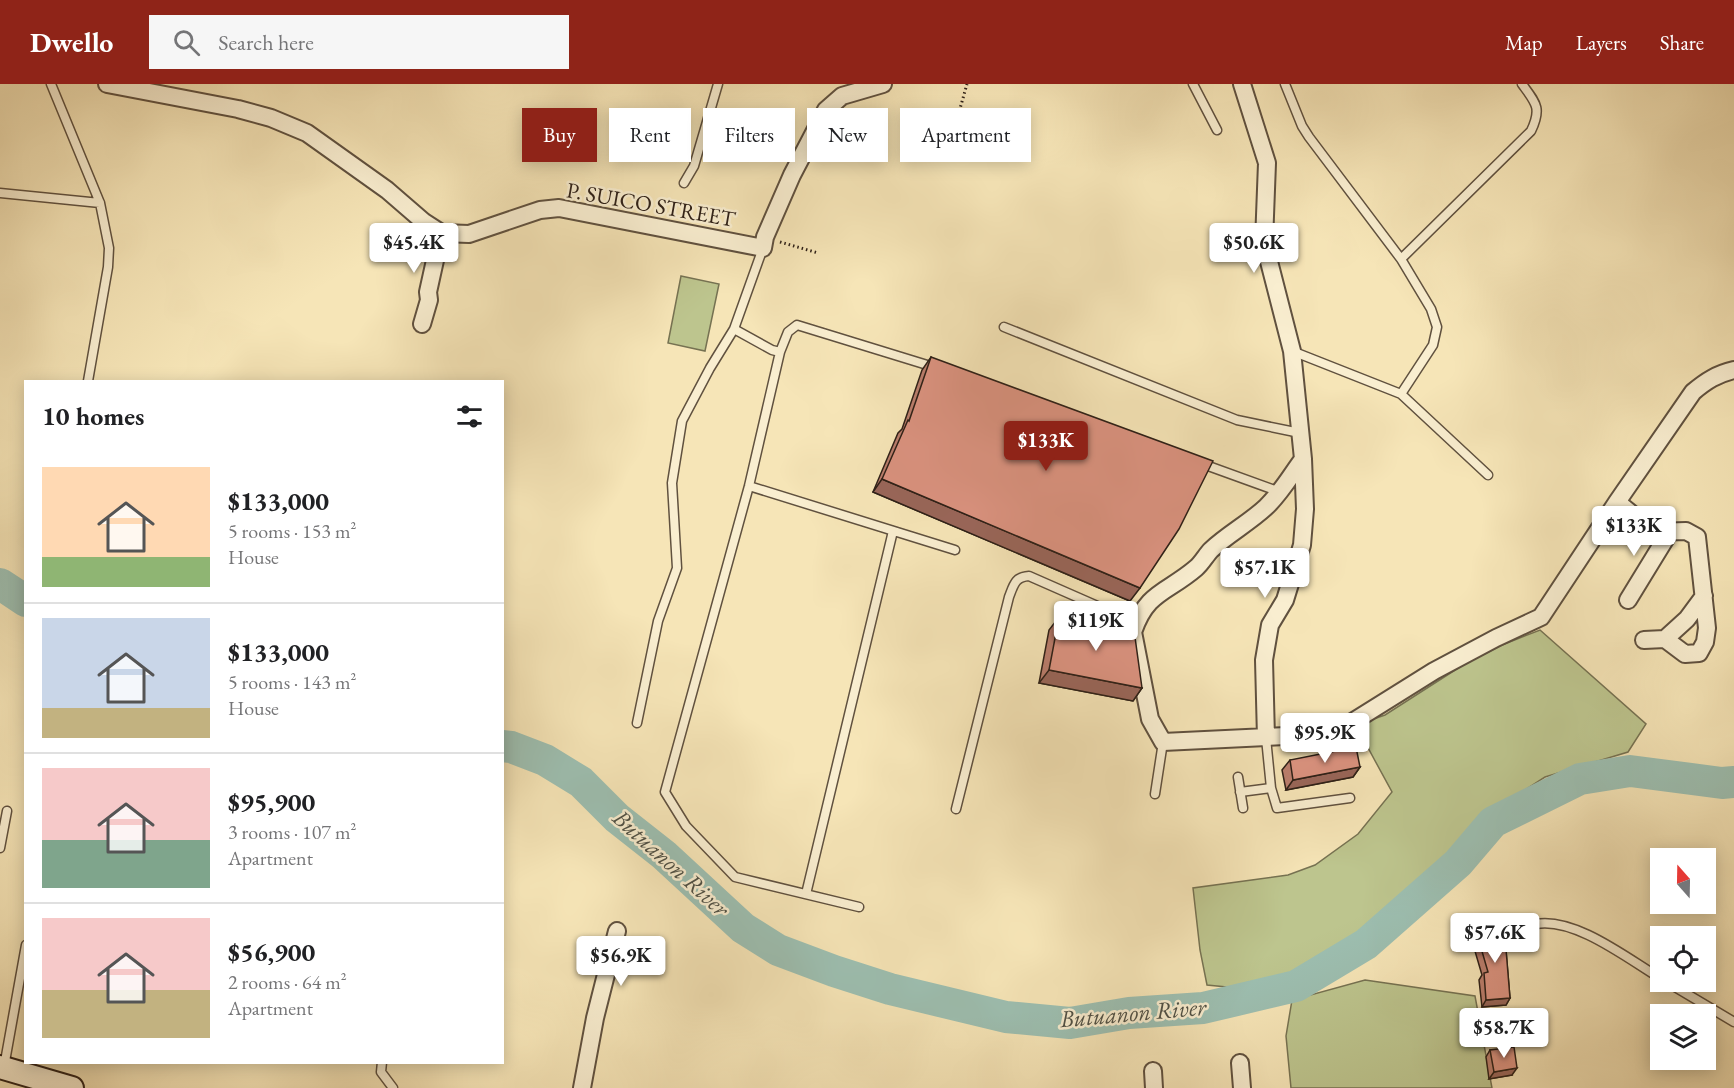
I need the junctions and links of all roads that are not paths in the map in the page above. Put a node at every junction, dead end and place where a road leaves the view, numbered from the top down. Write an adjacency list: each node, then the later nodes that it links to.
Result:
1 (51, 84): 12 (lane)
2 (107, 84): 13 (street)
3 (718, 84): 10 (lane)
4 (883, 84): 14 (street)
5 (1193, 84): 9 (lane)
6 (1242, 84): 19 (street)
7 (1286, 84): 15 (lane)
8 (1522, 84): 15 (lane)
9 (1217, 130)
10 (684, 183)
11 (0, 193): 12 (lane)
12 (100, 203): 23 (lane)
13 (441, 233): 14 (street, P. SUICO STREET); 16 (street)
14 (764, 242): 18 (lane)
15 (1401, 258): 24 (lane)
16 (422, 324)
17 (1004, 327): 25 (lane)
18 (734, 329): 20 (lane); 40 (lane)
19 (1292, 351): 24 (lane); 25 (street)
20 (780, 352): 22 (lane); 29 (lane)
21 (1734, 370): 31 (street)
22 (944, 371)
23 (87, 380)
24 (1401, 394): 28 (lane)
25 (1300, 433): 27 (street)
26 (1186, 458): 30 (lane)
27 (1303, 459): 30 (street); 41 (street)
28 (1488, 475)
29 (749, 486): 32 (lane); 52 (lane)
30 (1280, 492): 37 (street)
31 (1617, 502): 33 (street); 41 (street)
32 (893, 531): 34 (lane); 52 (lane)
33 (1669, 533): 35 (street); 36 (street)
34 (955, 550)
35 (1704, 596): 38 (street); 38 (street)
36 (1629, 600)
37 (1136, 623): 42 (street); 49 (lane)
38 (1665, 639): 39 (street)
39 (1644, 640)
40 (637, 723)
41 (1266, 738): 42 (street); 44 (lane)
42 (1163, 742): 46 (lane)
43 (1238, 777): 45 (lane)
44 (1271, 788): 45 (lane); 47 (lane)
45 (1240, 792): 48 (lane)
46 (1155, 794)
47 (1350, 798)
48 (1243, 808)
49 (956, 809)
50 (7, 811): 51 (lane)
51 (0, 848)
52 (806, 894): 53 (lane)
53 (859, 907)
54 (617, 931): 66 (street)
55 (1518, 931): 57 (lane)
56 (24, 955): 62 (lane)
57 (1650, 972)
58 (1684, 992): 59 (lane)
59 (1734, 1022)
60 (1240, 1063): 68 (street)
61 (382, 1064): 65 (lane)
62 (2, 1067): 64 (street)
63 (1153, 1071): 67 (street)
64 (72, 1088)
65 (393, 1088)
66 (582, 1088)
67 (1154, 1088)
68 (1242, 1088)

